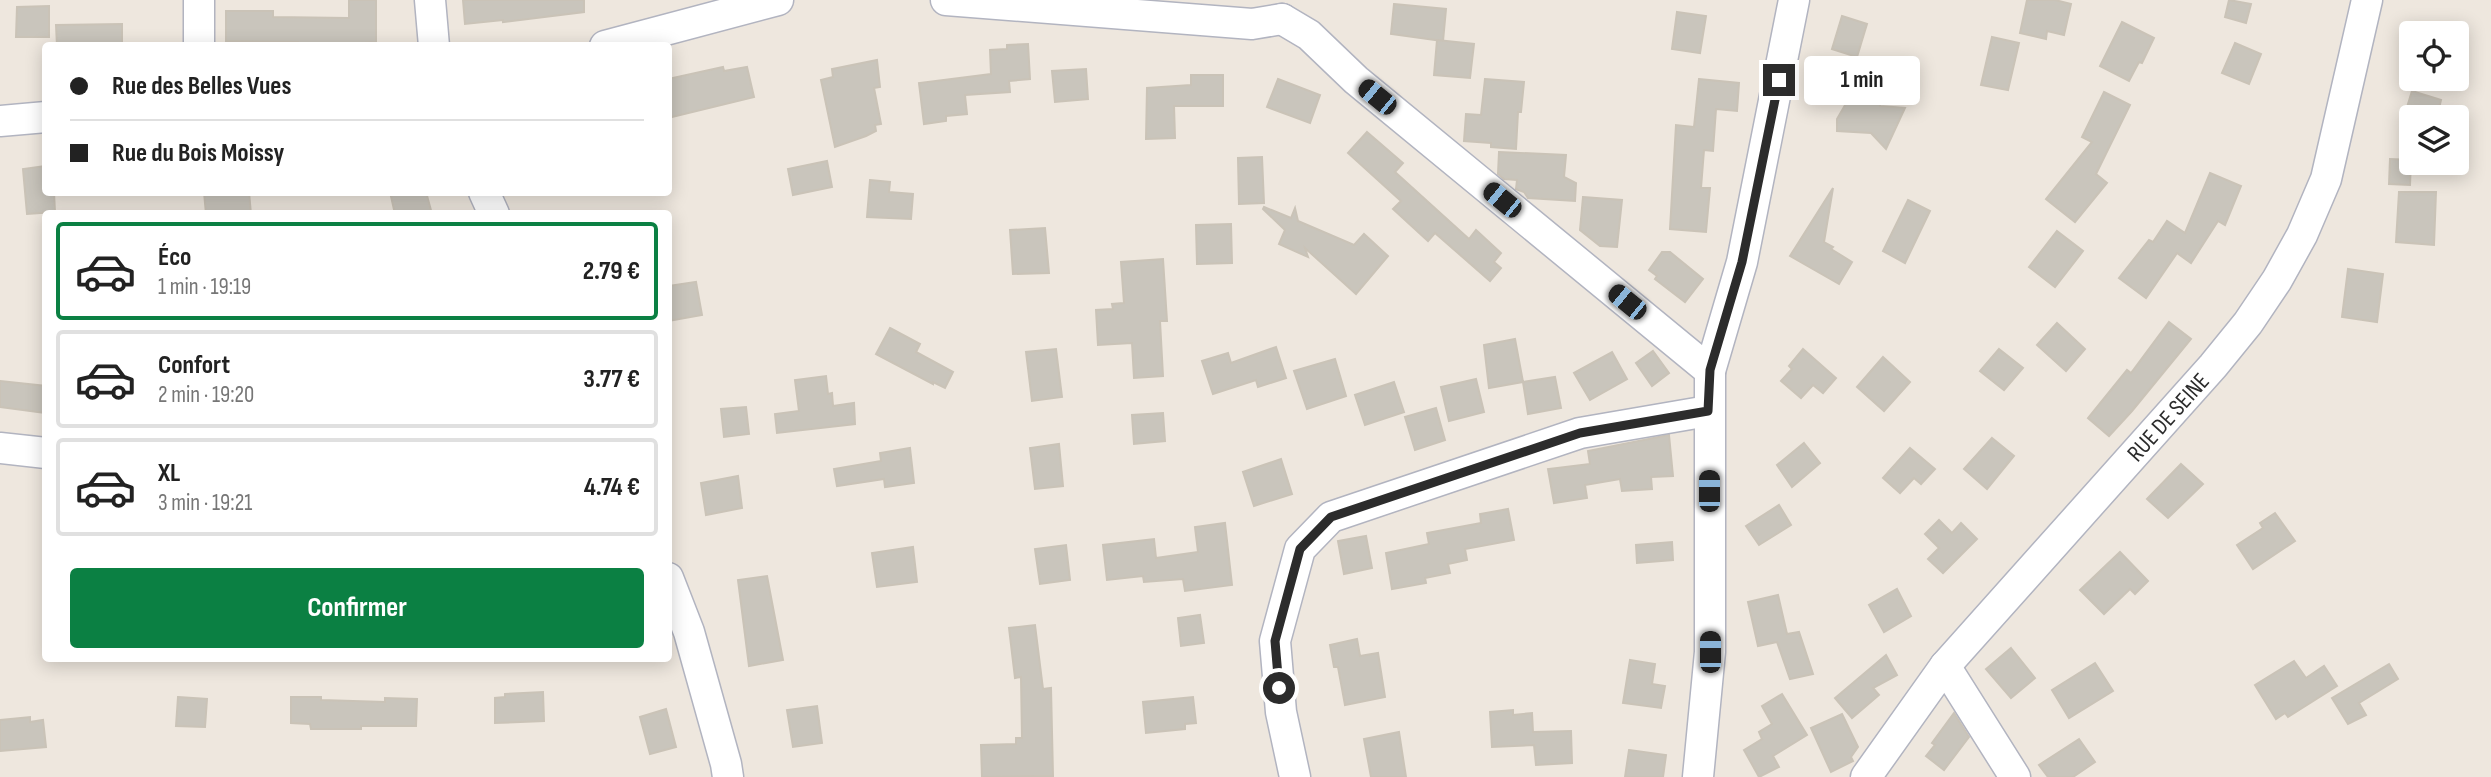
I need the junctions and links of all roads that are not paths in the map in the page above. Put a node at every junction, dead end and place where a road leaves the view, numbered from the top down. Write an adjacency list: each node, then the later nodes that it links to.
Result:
1 (199, 0): 8 (street)
2 (430, 0): 9 (street)
3 (778, 0): 10 (street)
4 (946, 0): 7 (street)
5 (1794, 0): 13 (street)
6 (2367, 0): 18 (street, RUE DE SEINE)
7 (1282, 10): 13 (street)
8 (199, 42)
9 (434, 42)
10 (620, 42)
11 (42, 117): 12 (street)
12 (0, 121)
13 (1710, 370): 14 (street)
14 (1708, 411): 20 (street); 21 (street)
15 (0, 448): 16 (street)
16 (42, 453)
17 (672, 588): 19 (street)
18 (1945, 666): 22 (street, RUE DE SEINE); 23 (street)
19 (728, 777)
20 (1295, 777)
21 (1698, 777)
22 (1866, 777)
23 (2015, 777)

